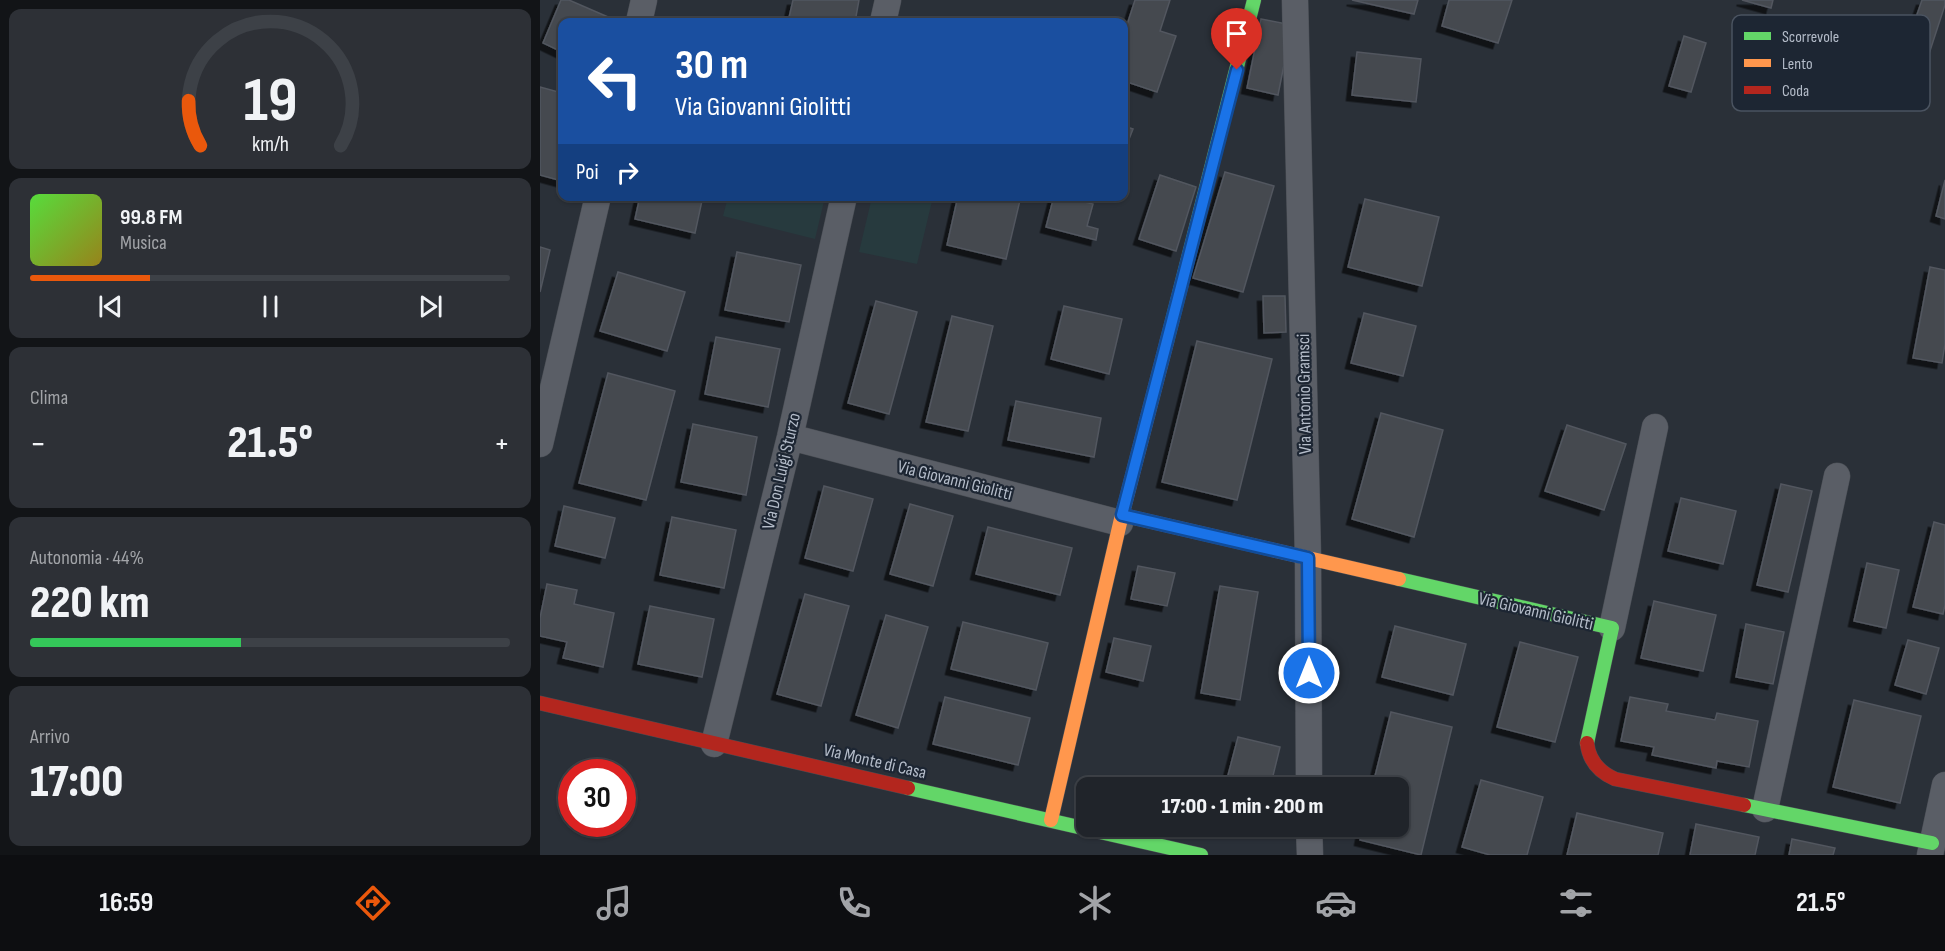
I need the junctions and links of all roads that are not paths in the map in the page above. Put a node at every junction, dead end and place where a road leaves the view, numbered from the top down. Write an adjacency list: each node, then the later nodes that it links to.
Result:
1 (644, 0): 5 (street)
2 (888, 0): 6 (street)
3 (1254, 0): 13 (street)
4 (1295, 0): 14 (street, Via Antonio Gramsci)
5 (640, 18)
6 (884, 18)
7 (597, 201): 11 (street)
8 (843, 201): 10 (street, Via Don Luigi Sturzo)
9 (1655, 427): 15 (street)
10 (790, 437): 13 (street, Via Giovanni Giolitti); 17 (street, Via Don Luigi Sturzo)
11 (540, 444)
12 (1838, 476): 20 (street)
13 (1121, 519): 14 (street, Via Giovanni Giolitti); 21 (street)
14 (1308, 558): 15 (street, Via Giovanni Giolitti); 18 (street, Via Antonio Gramsci)
15 (1612, 628): 20 (street, Via Giovanni Giolitti)
16 (540, 703): 17 (street, Via Monte di Casa)
17 (714, 744): 21 (street, Via Monte di Casa)
18 (1309, 777)
19 (1945, 784): 23 (street)
20 (1765, 809): 23 (street, Via Giovanni Giolitti)
21 (1051, 820): 24 (street, Via Monte di Casa)
22 (1310, 837): 25 (street)
23 (1931, 849)
24 (1201, 855)
25 (1310, 855)

